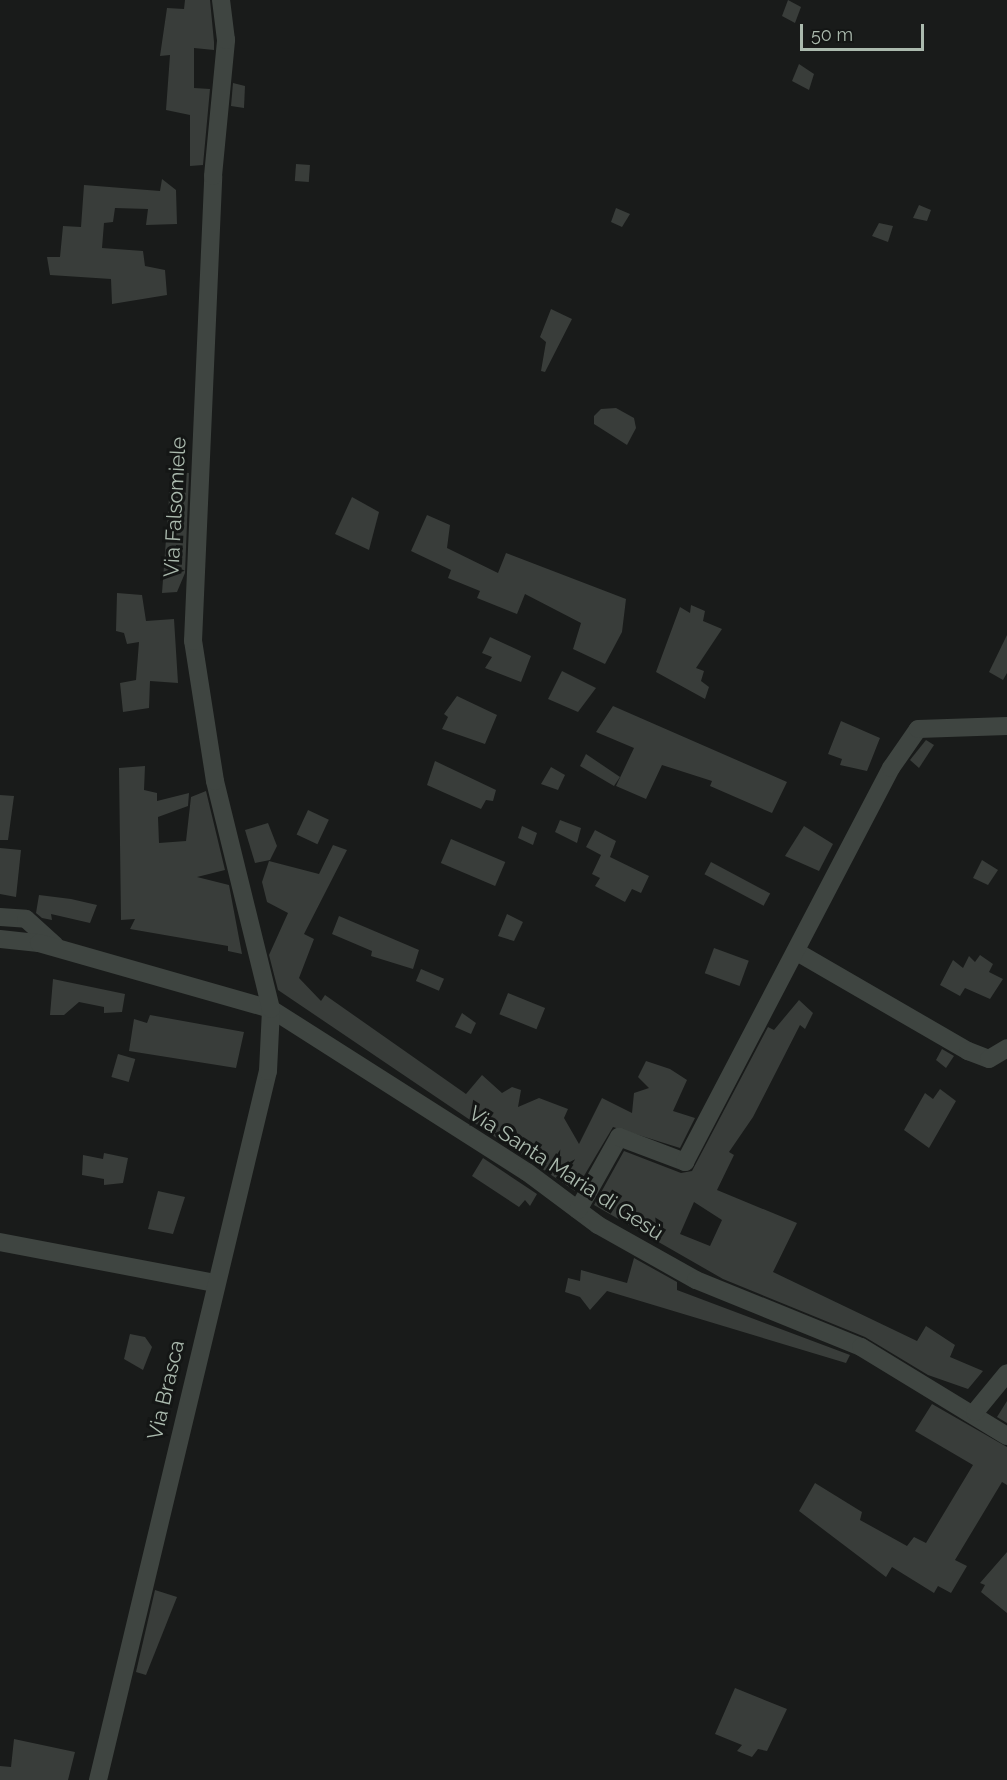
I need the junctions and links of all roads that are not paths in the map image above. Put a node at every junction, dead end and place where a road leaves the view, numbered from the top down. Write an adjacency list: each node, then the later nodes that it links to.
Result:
1 (221, 0): 7 (street, Via Falsomiele)
2 (1007, 726): 6 (street)
3 (0, 917): 5 (street)
4 (0, 939): 5 (street, Via Santa Maria di Gesù)
5 (59, 948): 7 (street, Via Santa Maria di Gesù)
6 (797, 952): 8 (street); 9 (street)
7 (271, 1009): 9 (street, Via Santa Maria di Gesù); 11 (street, Via Brasca)
8 (1007, 1048)
9 (578, 1210): 13 (street, Via Santa Maria di Gesù)
10 (0, 1242): 11 (street)
11 (214, 1283): 15 (street, Via Brasca)
12 (1007, 1373): 13 (street)
13 (975, 1413): 14 (street, Via Santa Maria di Gesù)
14 (1007, 1436)
15 (98, 1780)

